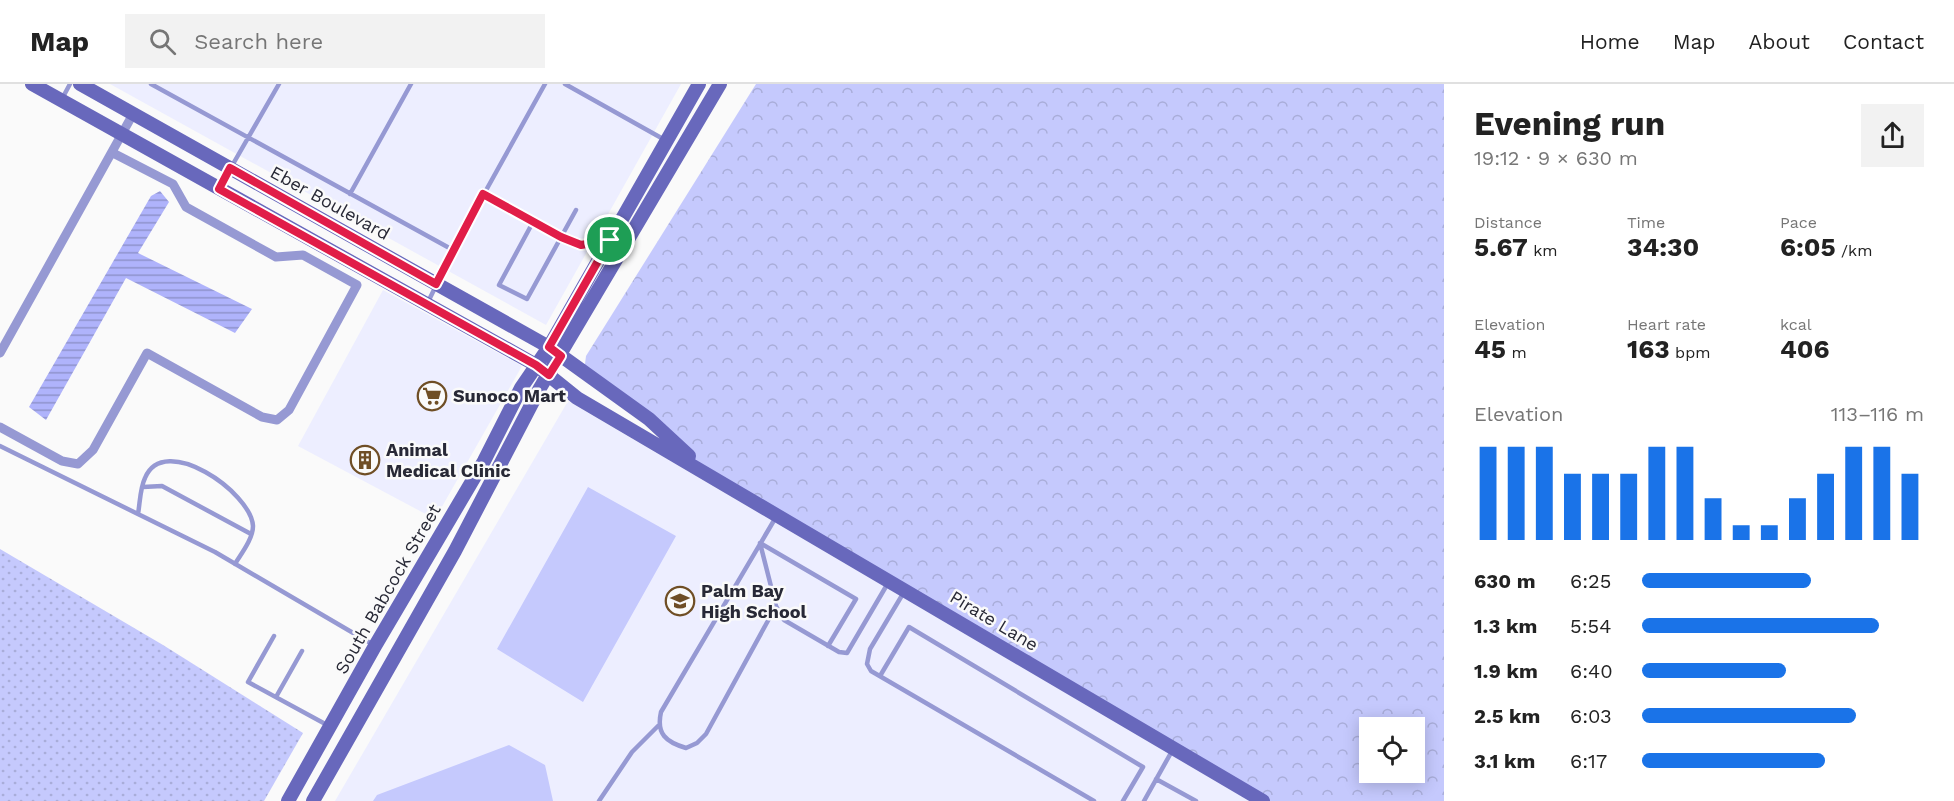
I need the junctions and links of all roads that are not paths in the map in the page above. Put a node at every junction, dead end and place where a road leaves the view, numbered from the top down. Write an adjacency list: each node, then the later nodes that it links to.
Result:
1 (32, 84): 11 (street)
2 (70, 84): 11 (lane)
3 (80, 84): 12 (street, Eber Boulevard)
4 (151, 84): 14 (lane)
5 (279, 84): 14 (lane)
6 (411, 84): 19 (lane)
7 (545, 84): 20 (lane)
8 (566, 84): 15 (lane)
9 (699, 84): 15 (street, South Babcock Street)
10 (720, 84): 44 (street)
11 (61, 100): 13 (street)
12 (133, 114): 13 (street); 17 (street, Eber Boulevard)
13 (122, 135): 16 (street); 18 (street)
14 (248, 139): 17 (lane); 19 (lane)
15 (666, 141): 26 (street, South Babcock Street)
16 (113, 153): 38 (street); 43 (street)
17 (230, 168): 18 (lane); 37 (street, Eber Boulevard)
18 (219, 189): 34 (street)
19 (350, 194): 29 (lane)
20 (483, 194): 22 (lane); 29 (lane)
21 (576, 210): 25 (lane)
22 (533, 222): 23 (lane); 25 (lane)
23 (527, 232): 24 (lane); 27 (lane)
24 (535, 236)
25 (561, 237): 26 (lane); 40 (lane)
26 (610, 240): 42 (street, South Babcock Street)
27 (522, 242): 28 (lane); 30 (lane)
28 (529, 245)
29 (453, 250): 37 (lane)
30 (517, 251): 31 (lane); 32 (lane)
31 (524, 255)
32 (510, 264): 33 (lane); 35 (lane)
33 (518, 268)
34 (365, 270): 38 (lane); 41 (street)
35 (505, 273): 36 (lane); 40 (lane)
36 (513, 277)
37 (436, 284): 41 (lane); 42 (street, Eber Boulevard)
38 (357, 285): 47 (street)
39 (528, 285): 40 (lane)
40 (534, 288)
41 (427, 304): 45 (street)
42 (549, 347): 44 (street, Eber Boulevard); 45 (street, South Babcock Street)
43 (0, 353)
44 (561, 356): 46 (street); 49 (street, Pirate Lane)
45 (536, 365): 46 (street); 60 (street, South Babcock Street)
46 (549, 375): 49 (street, Pirate Lane); 70 (street)
47 (0, 427)
48 (0, 446): 51 (lane)
49 (706, 472): 52 (street, Pirate Lane)
50 (142, 487): 51 (lane); 53 (lane); 53 (lane)
51 (138, 514): 55 (lane)
52 (778, 514): 54 (lane); 56 (street, Pirate Lane)
53 (251, 534): 55 (lane)
54 (760, 543): 58 (lane); 61 (lane); 66 (lane)
55 (235, 564): 60 (lane)
56 (890, 580): 57 (street, Pirate Lane); 61 (lane)
57 (905, 590): 63 (lane); 67 (street, Pirate Lane)
58 (776, 606): 61 (lane); 66 (lane)
59 (274, 636): 64 (lane)
60 (375, 646): 65 (street, South Babcock Street)
61 (828, 646)
62 (302, 651): 64 (lane)
63 (880, 676): 72 (lane); 73 (lane)
64 (276, 697): 65 (lane)
65 (330, 726): 69 (street, South Babcock Street)
66 (658, 726): 71 (lane)
67 (1173, 748): 68 (lane); 76 (street, Pirate Lane)
68 (1156, 778): 74 (lane); 75 (lane)
69 (288, 801)
70 (313, 801)
71 (600, 801)
72 (1094, 801)
73 (1123, 801)
74 (1144, 801)
75 (1196, 801)
76 (1263, 801)

